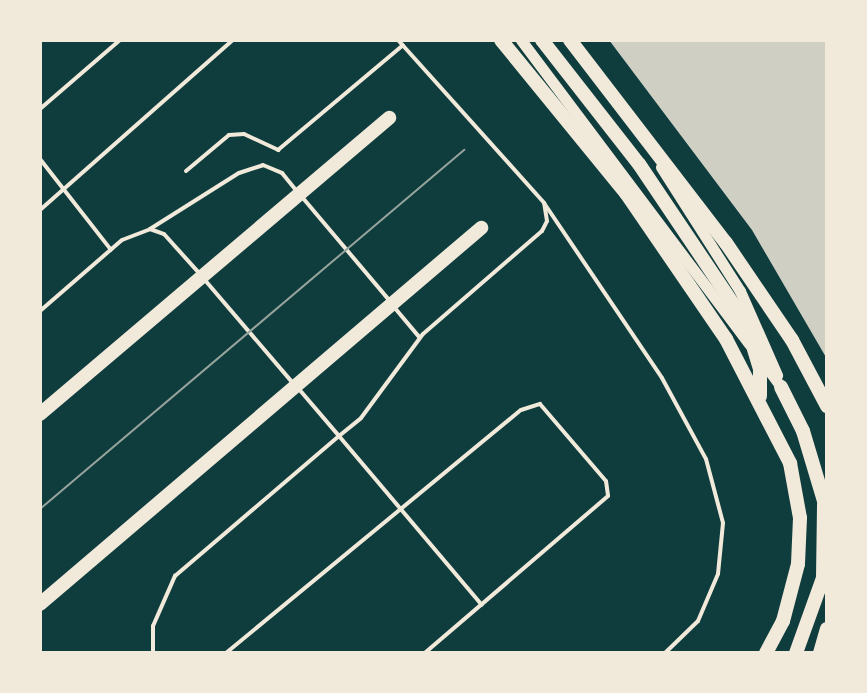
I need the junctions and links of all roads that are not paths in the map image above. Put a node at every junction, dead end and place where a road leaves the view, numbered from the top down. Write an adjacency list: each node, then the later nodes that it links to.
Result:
1 (120, 40): 8 (lane)
2 (233, 40): 12 (lane)
3 (501, 40): 21 (highway)
4 (521, 40): 20 (street)
5 (542, 40): 21 (highway)
6 (570, 40): 20 (street); 22 (highway)
7 (400, 42): 11 (lane); 13 (lane)
8 (40, 109)
9 (389, 118): 23 (highway)
10 (40, 159): 12 (lane)
11 (186, 171)
12 (65, 189): 14 (lane); 17 (lane)
13 (544, 203): 19 (lane); 33 (lane)
14 (40, 210)
15 (481, 228): 27 (highway)
16 (150, 229): 17 (lane); 19 (lane); 24 (lane)
17 (111, 250): 18 (lane)
18 (40, 311)
19 (419, 338): 24 (lane)
20 (781, 387): 26 (highway)
21 (760, 400): 34 (highway)
22 (827, 406)
23 (40, 414)
24 (339, 436): 25 (lane); 30 (lane)
25 (401, 508): 28 (lane); 28 (lane); 31 (lane)
26 (826, 508): 35 (highway)
27 (40, 604)
28 (482, 605): 32 (lane)
29 (827, 629): 36 (highway)
30 (153, 653)
31 (226, 653)
32 (425, 653)
33 (665, 653)
34 (766, 653)
35 (796, 653)
36 (820, 653)

